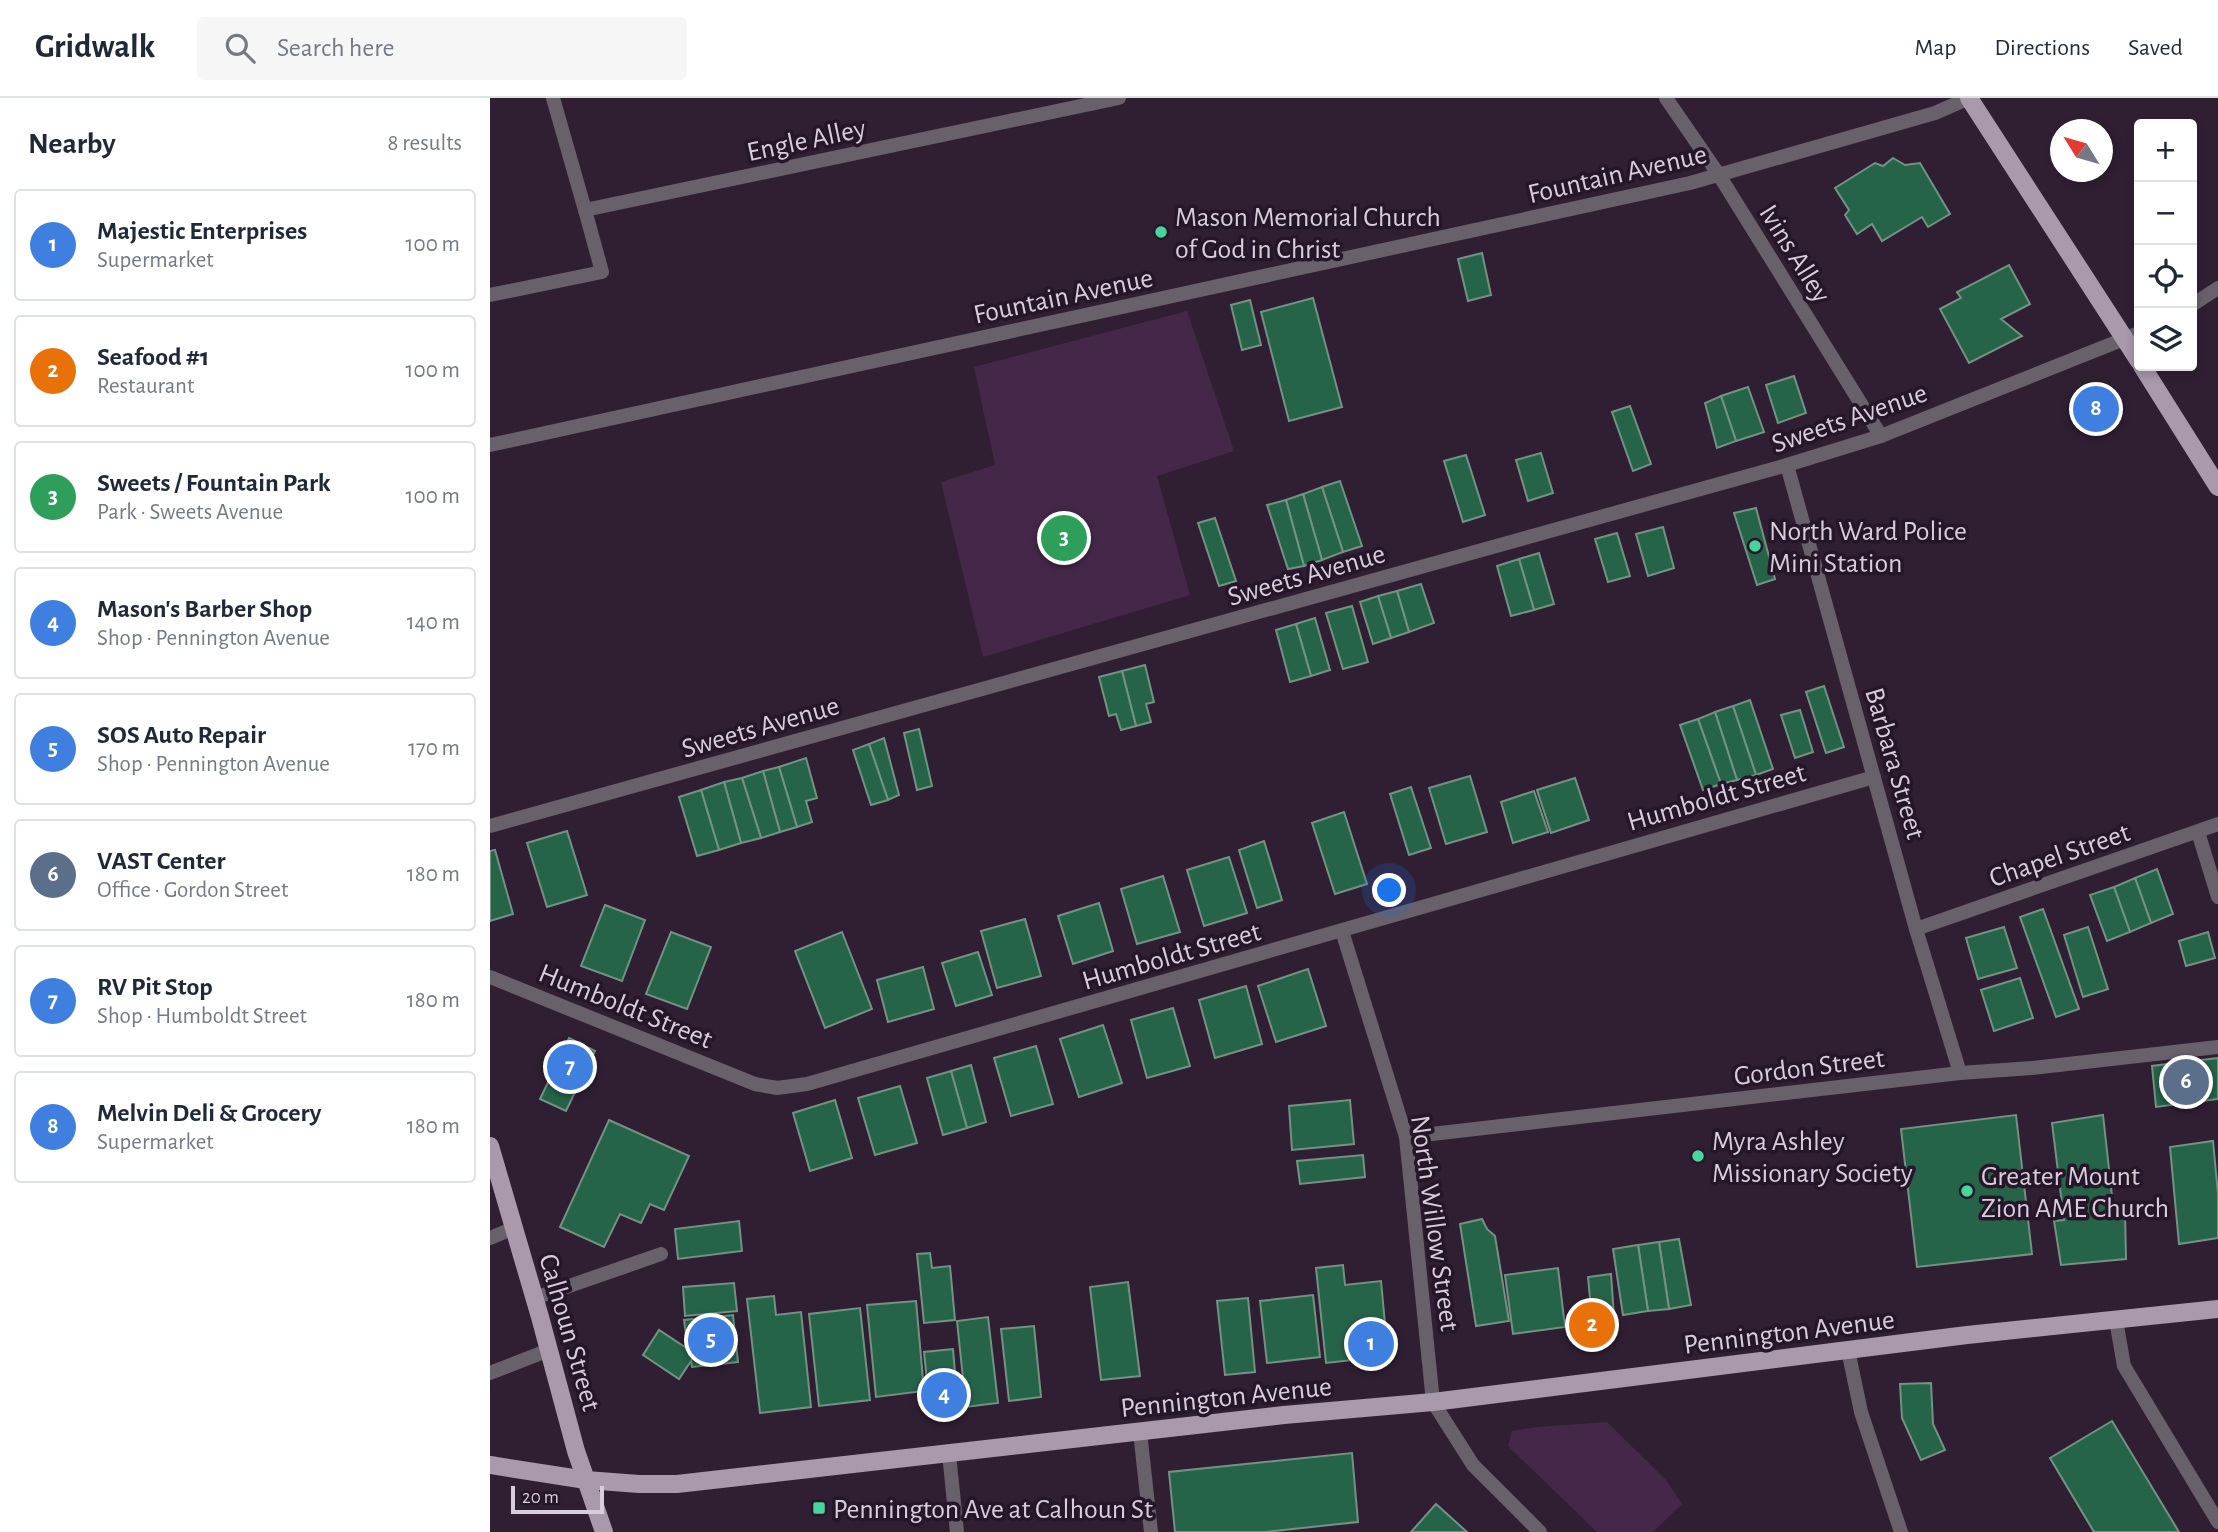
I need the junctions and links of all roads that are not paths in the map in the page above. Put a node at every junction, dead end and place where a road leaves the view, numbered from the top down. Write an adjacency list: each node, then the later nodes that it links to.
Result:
1 (553, 98): 6 (street)
2 (1119, 98): 6 (street, Engle Alley)
3 (1666, 98): 5 (street, Ivins Alley)
4 (1969, 98): 5 (street, Fountain Avenue); 10 (main road)
5 (1719, 174): 12 (street, Ivins Alley); 13 (street, Fountain Avenue)
6 (585, 210): 8 (street)
7 (2218, 288): 9 (street)
8 (490, 295)
9 (2197, 301)
10 (2132, 335): 12 (street, Sweets Avenue)
11 (2145, 371): 15 (main road)
12 (1881, 436): 14 (street, Sweets Avenue)
13 (490, 445)
14 (1787, 465): 16 (street, Barbara Street); 18 (street, Sweets Avenue)
15 (2218, 487)
16 (1874, 777): 21 (street, Barbara Street); 22 (street, Humboldt Street)
17 (2218, 824): 19 (street, Chapel Street)
18 (490, 826)
19 (2198, 832): 20 (street); 21 (street, Chapel Street)
20 (2218, 897)
21 (1916, 929): 25 (street, Barbara Street)
22 (1342, 931): 23 (street, Humboldt Street); 26 (street, North Willow Street)
23 (490, 977)
24 (2218, 1047): 25 (street, Gordon Street)
25 (1960, 1073): 26 (street, Gordon Street)
26 (1406, 1137): 38 (street, North Willow Street)
27 (490, 1146): 28 (main road, Calhoun Street)
28 (495, 1183): 29 (main road, Calhoun Street)
29 (514, 1228): 30 (street); 32 (main road, Calhoun Street)
30 (490, 1238)
31 (661, 1254): 32 (street)
32 (535, 1298): 35 (main road, Calhoun Street)
33 (2218, 1309): 34 (main road, Pennington Avenue)
34 (2116, 1320): 36 (main road, Pennington Avenue); 43 (street)
35 (549, 1350): 37 (street); 42 (main road, Calhoun Street)
36 (1848, 1350): 38 (main road, Pennington Avenue); 48 (street)
37 (490, 1373)
38 (1433, 1402): 39 (main road, Pennington Avenue); 47 (street, North Willow Street)
39 (1140, 1432): 40 (main road, Pennington Avenue); 46 (street)
40 (949, 1454): 42 (main road, Pennington Avenue); 45 (street)
41 (490, 1465): 42 (main road, Pennington Avenue)
42 (586, 1480): 44 (main road, Calhoun Street)
43 (2218, 1522)
44 (604, 1532)
45 (957, 1532)
46 (1151, 1532)
47 (1540, 1532)
48 (1901, 1532)

